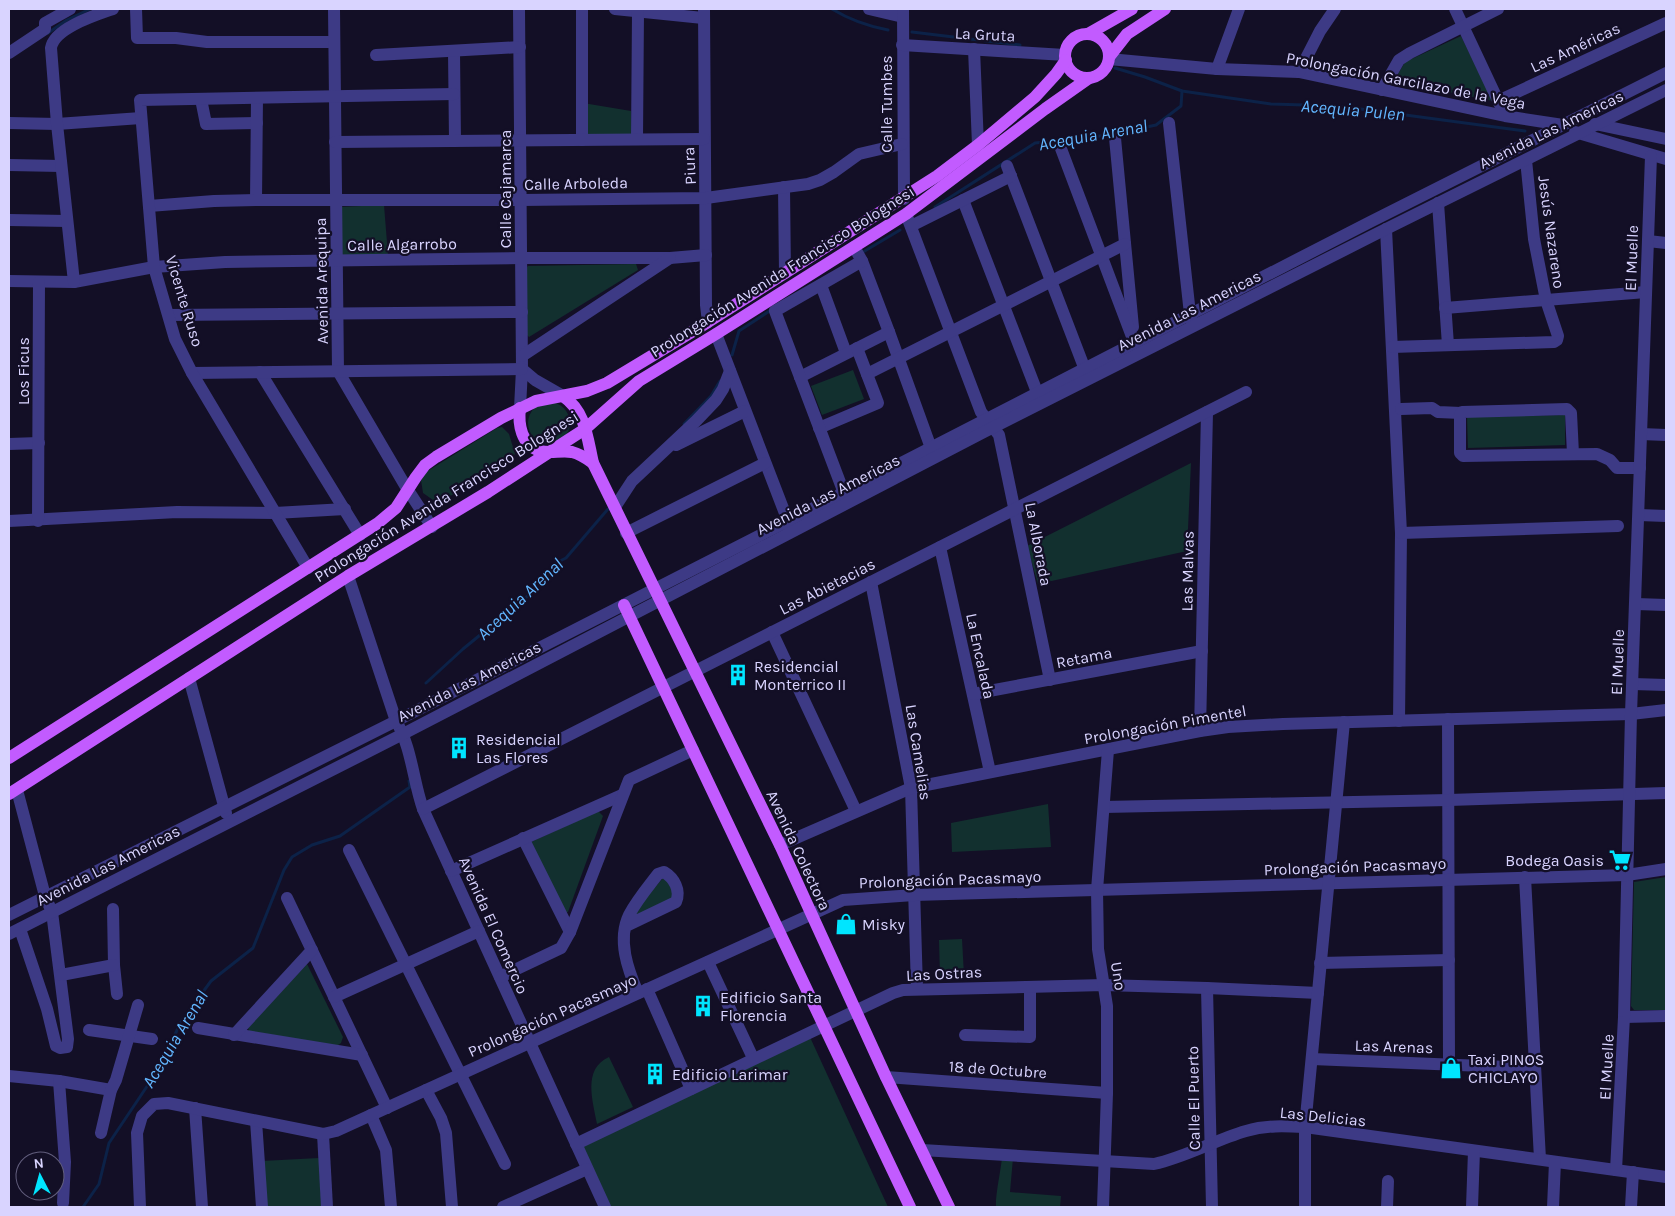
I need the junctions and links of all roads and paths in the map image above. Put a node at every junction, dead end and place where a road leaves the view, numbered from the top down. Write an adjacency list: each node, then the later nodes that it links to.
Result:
1 (70, 9): 26 (street)
2 (114, 9): 46 (street)
3 (136, 9): 21 (street)
4 (334, 9): 21 (street, Avenida Arequipa)
5 (519, 9): 23 (street, Calle Cajamarca)
6 (582, 9): 55 (street)
7 (616, 9): 15 (street)
8 (869, 9): 17 (street)
9 (1132, 9): 20 (main road)
10 (1165, 9): 29 (main road)
11 (1239, 9): 30 (street)
12 (1335, 9): 31 (street)
13 (1455, 9): 19 (street)
14 (1498, 9): 19 (street)
15 (638, 12): 16 (street); 52 (street)
16 (703, 13): 50 (street, Piura)
17 (903, 13): 22 (street, Calle Tumbes)
18 (1666, 23): 40 (street, Las Américas)
19 (1463, 26): 34 (street); 40 (street)
20 (1088, 34): 28 (main road); 29 (main road)
21 (334, 42): 37 (street, Avenida Arequipa)
22 (902, 45): 24 (street, La Gruta); 58 (street, Calle Tumbes)
23 (520, 47): 25 (street); 54 (street, Calle Cajamarca)
24 (974, 50): 28 (street, La Gruta); 59 (street)
25 (454, 52): 27 (street); 36 (street)
26 (9, 53)
27 (376, 55)
28 (1065, 57): 33 (main road); 59 (main road, Prolongación Avenida Francisco Bolognesi)
29 (1109, 58): 30 (street, Prolongación Garcilazo de la Vega); 33 (main road)
30 (1217, 69): 31 (street, Prolongación Garcilazo de la Vega)
31 (1299, 72): 34 (street, Prolongación Garcilazo de la Vega)
32 (1666, 73): 48 (street, Avenida Las Americas)
33 (1089, 78): 75 (main road, Prolongación Avenida Francisco Bolognesi)
34 (1382, 90): 41 (street, Prolongación Garcilazo de la Vega)
35 (1666, 90): 47 (street, Avenida Las Americas)
36 (454, 94): 37 (street); 56 (street)
37 (335, 96): 38 (street); 57 (street, Avenida Arequipa)
38 (258, 98): 39 (street); 44 (street)
39 (201, 99): 42 (street, Vicente Ruso); 44 (street)
40 (1498, 102): 41 (street)
41 (1505, 116): 48 (street, Prolongación Garcilazo de la Vega)
42 (141, 118): 46 (street); 74 (street, Vicente Ruso)
43 (9, 123): 46 (street)
44 (257, 123): 70 (street)
45 (1169, 123): 104 (street)
46 (57, 124): 65 (street)
47 (1598, 124): 48 (street, Prolongación Garcilazo de la Vega); 49 (street, Avenida Las Americas); 53 (street, Prolongación Garcilazo de la Vega)
48 (1561, 125): 49 (street); 104 (street, Avenida Las Americas)
49 (1578, 134): 61 (street); 63 (street, Avenida Las Americas)
50 (704, 138): 52 (street); 67 (street, Piura)
51 (1115, 138): 82 (street)
52 (637, 139): 55 (street)
53 (1666, 139)
54 (521, 140): 55 (street); 56 (street); 71 (street, Calle Cajamarca)
55 (582, 140)
56 (455, 141): 57 (street)
57 (336, 142): 69 (street, Avenida Arequipa)
58 (902, 144): 66 (street, Calle Arboleda); 68 (street, Calle Tumbes)
59 (978, 145): 68 (main road, Prolongación Avenida Francisco Bolognesi)
60 (1060, 146): 85 (street)
61 (1651, 156): 62 (street); 80 (street, El Muelle)
62 (1666, 159)
63 (1526, 160): 73 (street, Avenida Las Americas); 98 (street, Jesús Nazareno)
64 (9, 165): 65 (street)
65 (61, 166): 77 (street)
66 (784, 187): 67 (street, Calle Arboleda); 91 (street)
67 (706, 198): 71 (street, Calle Arboleda); 84 (street, Piura)
68 (904, 198): 91 (main road, Prolongación Avenida Francisco Bolognesi)
69 (336, 199): 70 (street, Calle Arboleda); 71 (street, Calle Arboleda); 88 (street, Avenida Arequipa)
70 (256, 200): 74 (street, Calle Arboleda)
71 (521, 200): 86 (street, Calle Cajamarca)
72 (963, 200): 78 (street); 93 (street); 99 (street)
73 (1438, 203): 79 (street, Avenida Las Americas); 100 (street)
74 (149, 206): 90 (street, Vicente Ruso)
75 (906, 214): 78 (street, La Alborada); 83 (main road, Prolongación Avenida Francisco Bolognesi)
76 (9, 220): 77 (street)
77 (67, 221): 95 (street)
78 (911, 226): 107 (street, La Alborada)
79 (1386, 229): 104 (street, Avenida Las Americas); 111 (street)
80 (1648, 241): 81 (street); 97 (street, El Muelle)
81 (1666, 243)
82 (1125, 244): 85 (street); 109 (street)
83 (854, 247): 89 (street); 108 (main road, Prolongación Avenida Francisco Bolognesi)
84 (706, 255): 87 (street, Calle Algarrobo); 105 (street, Piura)
85 (1101, 256): 93 (street); 109 (street)
86 (521, 258): 87 (street, Calle Algarrobo); 88 (street, Calle Algarrobo); 101 (street, Calle Cajamarca)
87 (670, 258): 113 (street)
88 (337, 261): 90 (street, Calle Algarrobo); 102 (street, Avenida Arequipa)
89 (862, 261): 96 (street); 106 (street)
90 (154, 268): 95 (street, Calle Algarrobo); 103 (street, Vicente Ruso)
91 (785, 272): 105 (main road, Prolongación Avenida Francisco Bolognesi)
92 (9, 281): 94 (street, Calle Algarrobo)
93 (1051, 281): 99 (street); 115 (street)
94 (40, 282): 95 (street, Calle Algarrobo); 136 (street, Los Ficus)
95 (74, 282)
96 (821, 285): 112 (street); 122 (street)
97 (1646, 292): 98 (street); 134 (street, El Muelle)
98 (1546, 300): 100 (street); 110 (street, Jesús Nazareno)
99 (1003, 306): 107 (street); 123 (street)
100 (1445, 308): 110 (street)
101 (522, 312): 102 (street); 113 (street, Calle Cajamarca)
102 (337, 315): 103 (street); 117 (street, Avenida Arequipa)
103 (169, 316): 120 (street, Vicente Ruso)
104 (1192, 320): 109 (street, Avenida Las Americas); 131 (street, Avenida Las Americas)
105 (708, 322): 125 (main road, Prolongación Avenida Francisco Bolognesi)
106 (889, 332): 112 (street); 114 (street)
107 (951, 332): 114 (street); 131 (street, La Alborada)
108 (716, 334): 118 (street); 133 (main road, Prolongación Avenida Francisco Bolognesi)
109 (1134, 342): 115 (street, Avenida Las Americas)
110 (1448, 345): 111 (street)
111 (1392, 347): 159 (street)
112 (852, 351): 121 (street); 122 (street)
113 (522, 356): 116 (street, Calle Cajamarca)
114 (899, 358): 121 (street); 138 (street)
115 (1084, 367): 123 (street, Avenida Las Americas)
116 (522, 369): 117 (street); 125 (street); 126 (street, Calle Cajamarca)
117 (338, 371): 119 (street); 145 (street, Avenida Arequipa)
118 (730, 371): 128 (street); 139 (street)
119 (260, 372): 120 (street); 149 (street)
120 (192, 373): 150 (street, Vicente Ruso)
121 (867, 374): 132 (street)
122 (800, 377): 132 (street)
123 (1037, 392): 131 (street, Avenida Las Americas)
124 (1246, 392): 129 (street, Las Abietacias)
125 (563, 396): 126 (main road, Prolongación Avenida Francisco Bolognesi); 133 (main road)
126 (520, 408): 140 (main road, Calle Cajamarca); 145 (main road, Prolongación Avenida Francisco Bolognesi)
127 (1401, 409): 130 (street)
128 (745, 411): 139 (street); 143 (street)
129 (1207, 412): 148 (street, Las Abietacias); 171 (street, Las Malvas)
130 (1461, 413): 141 (street); 141 (street)
131 (990, 423): 138 (street, Avenida Las Americas); 148 (street, La Alborada); 157 (street, Avenida Las Americas)
132 (819, 428): 146 (street)
133 (585, 429): 140 (main road, Prolongación Avenida Francisco Bolognesi); 142 (main road, Avenida Colectora)
134 (1641, 434): 135 (street); 144 (street, El Muelle)
135 (1666, 435)
136 (38, 443): 137 (street); 154 (street, Los Ficus)
137 (9, 444)
138 (931, 448): 146 (street, Avenida Las Americas)
139 (664, 450): 147 (street)
140 (550, 452): 142 (main road); 156 (main road, Prolongación Avenida Francisco Bolognesi)
141 (1573, 454): 144 (street)
142 (593, 463): 147 (main road, Avenida Colectora)
143 (765, 463): 157 (street); 158 (street)
144 (1640, 468): 151 (street, El Muelle)
145 (408, 490): 156 (street, Avenida Arequipa); 160 (main road, Prolongación Avenida Francisco Bolognesi)
146 (844, 493): 157 (street, Avenida Las Americas)
147 (615, 507): 158 (main road, Avenida Colectora)
148 (1016, 509): 161 (street, Las Abietacias); 174 (street, La Alborada)
149 (345, 510): 150 (street); 160 (street)
150 (275, 512): 154 (street); 162 (street, Vicente Ruso)
151 (1638, 515): 152 (street); 167 (street, El Muelle)
152 (1666, 516)
153 (9, 521): 154 (street)
154 (38, 521)
155 (1618, 526): 159 (street)
156 (432, 527): 163 (main road, Prolongación Avenida Francisco Bolognesi)
157 (789, 527): 165 (street, Avenida Las Americas)
158 (626, 533): 165 (main road, Avenida Colectora)
159 (1400, 534): 183 (street)
160 (360, 535): 162 (main road, Prolongación Avenida Francisco Bolognesi)
161 (940, 547): 164 (street, Las Abietacias); 178 (street, La Encalada)
162 (308, 568): 189 (main road, Prolongación Avenida Francisco Bolognesi)
163 (348, 576): 173 (main road, Prolongación Avenida Francisco Bolognesi); 182 (street)
164 (871, 582): 170 (street, Las Abietacias); 191 (street, Las Camelias)
165 (657, 595): 166 (street, Avenida Las Americas); 169 (street, Avenida Las Americas); 172 (main road, Avenida Colectora)
166 (624, 604): 169 (main road); 182 (street, Avenida Las Americas)
167 (1636, 604): 168 (street); 175 (street, El Muelle)
168 (1666, 605)
169 (630, 616): 177 (main road); 186 (street, Avenida Las Americas)
170 (772, 632): 172 (street, Las Abietacias); 201 (street)
171 (1202, 651): 174 (street, Retama); 185 (street, Las Malvas)
172 (695, 671): 177 (street, Las Abietacias); 204 (main road, Avenida Colectora)
173 (189, 678): 192 (main road, Prolongación Avenida Francisco Bolognesi); 198 (street)
174 (1050, 680): 178 (street, Retama)
175 (1632, 684): 176 (street); 180 (street, El Muelle)
176 (1666, 685)
177 (663, 687): 187 (main road); 200 (street, Las Abietacias)
178 (973, 694): 190 (street, La Encalada)
179 (1666, 710): 180 (street, Prolongación Pimentel)
180 (1631, 714): 181 (street, Prolongación Pimentel); 194 (street, El Muelle)
181 (1448, 719): 183 (street, Prolongación Pimentel); 196 (street)
182 (396, 721): 186 (street); 198 (street, Avenida Las Americas)
183 (1399, 721): 184 (street, Prolongación Pimentel)
184 (1344, 722): 185 (street, Prolongación Pimentel); 197 (street)
185 (1200, 731): 188 (street, Prolongación Pimentel)
186 (403, 734): 200 (street, Avenida El Comercio); 202 (street, Avenida Las Americas)
187 (693, 750): 195 (street); 221 (main road)
188 (1108, 750): 190 (street, Prolongación Pimentel); 199 (street, Uno)
189 (9, 758)
190 (990, 772): 191 (street, Prolongación Pimentel)
191 (911, 788): 201 (street, Prolongación Pimentel); 213 (street, Las Camelias)
192 (13, 792): 214 (street)
193 (1666, 793): 194 (street)
194 (1629, 794): 196 (street); 208 (street, El Muelle)
195 (622, 795): 203 (street); 224 (street)
196 (1449, 800): 197 (street); 210 (street)
197 (1336, 802): 199 (street); 211 (street)
198 (223, 807): 202 (street); 214 (street, Avenida Las Americas)
199 (1104, 807): 212 (street, Uno)
200 (423, 810): 207 (street, Avenida El Comercio)
201 (856, 811): 204 (street, Prolongación Pimentel)
202 (230, 821): 217 (street, Avenida Las Americas)
203 (524, 838): 207 (street); 224 (street)
204 (780, 845): 218 (main road, Avenida Colectora)
205 (349, 850): 228 (street)
206 (1666, 869): 208 (street, Prolongación Pacasmayo)
207 (451, 871): 222 (street, Avenida El Comercio)
208 (1627, 875): 209 (street, Prolongación Pacasmayo); 244 (street, El Muelle)
209 (1525, 877): 210 (street, Prolongación Pacasmayo); 257 (street)
210 (1449, 880): 211 (street, Prolongación Pacasmayo); 226 (street)
211 (1327, 883): 212 (street, Prolongación Pacasmayo); 229 (street)
212 (1097, 890): 213 (street, Prolongación Pacasmayo); 233 (street, Uno)
213 (914, 895): 218 (street, Prolongación Pacasmayo); 236 (street, Las Camelias)
214 (45, 896): 217 (street); 219 (street, Avenida Las Americas)
215 (287, 898): 225 (street)
216 (113, 909): 230 (street)
217 (52, 912): 223 (street, Avenida Las Americas); 231 (street)
218 (812, 914): 221 (street, Prolongación Pacasmayo); 242 (main road, Avenida Colectora)
219 (9, 915)
220 (626, 926): 220 (street); 237 (street)
221 (778, 930): 227 (street, Prolongación Pacasmayo); 245 (main road)
222 (478, 931): 228 (street); 232 (street, Avenida El Comercio)
223 (14, 932): 231 (street)
224 (570, 932): 232 (street)
225 (312, 950): 240 (street); 249 (street)
226 (1449, 960): 229 (street); 256 (street)
227 (708, 962): 237 (street, Prolongación Pacasmayo); 254 (street)
228 (406, 964): 240 (street); 258 (street)
229 (1320, 964): 239 (street)
230 (114, 965): 231 (street); 238 (street)
231 (61, 976)
232 (500, 977): 252 (street, Avenida El Comercio)
233 (1104, 985): 234 (street, Las Ostras); 235 (street, Las Ostras); 265 (street, Uno)
234 (1030, 987): 236 (street, Las Ostras); 250 (street)
235 (1207, 988): 239 (street, Las Ostras); 274 (street, Calle El Puerto)
236 (916, 989): 242 (street, Las Ostras)
237 (643, 991): 252 (street, Prolongación Pacasmayo); 262 (street)
238 (117, 994)
239 (1318, 994): 255 (street)
240 (334, 997): 253 (street)
241 (138, 1005): 248 (street)
242 (855, 1011): 245 (street, Las Ostras); 260 (main road, Avenida Colectora)
243 (1666, 1016): 244 (street)
244 (1624, 1018): 282 (street, El Muelle)
245 (823, 1026): 254 (street, Las Ostras); 296 (main road)
246 (198, 1028): 249 (street)
247 (88, 1030): 248 (street)
248 (129, 1035): 251 (street); 263 (street)
249 (234, 1035): 253 (street)
250 (964, 1035)
251 (152, 1039)
252 (530, 1043): 258 (street, Prolongación Pacasmayo); 273 (street, Avenida El Comercio)
253 (362, 1054): 267 (street)
254 (753, 1058): 262 (street, Las Ostras)
255 (1312, 1059): 256 (street, Las Arenas); 270 (street)
256 (1449, 1064): 257 (street, Las Arenas)
257 (1535, 1068): 277 (street)
258 (460, 1074): 264 (street, Prolongación Pacasmayo); 280 (street)
259 (9, 1076): 261 (street)
260 (886, 1077): 265 (street, 18 de Octubre); 275 (main road, Avenida Colectora)
261 (59, 1081): 263 (street); 287 (street)
262 (691, 1088): 273 (street, Las Ostras)
263 (111, 1090): 271 (street)
264 (426, 1090): 267 (street, Prolongación Pacasmayo); 293 (street)
265 (1107, 1093): 278 (street, Uno)
266 (195, 1108): 269 (street, Prolongación Pacasmayo); 288 (street, Prolongación Pacasmayo); 289 (street)
267 (388, 1108): 268 (street, Prolongación Pacasmayo)
268 (371, 1115): 272 (street, Prolongación Pacasmayo); 292 (street)
269 (256, 1121): 272 (street, Prolongación Pacasmayo); 290 (street)
270 (1305, 1127): 274 (street, Las Delicias); 276 (street, Las Delicias); 300 (street)
271 (101, 1133)
272 (323, 1134): 291 (street)
273 (576, 1144): 281 (street, Avenida El Comercio)
274 (1211, 1144): 278 (street, Las Delicias); 299 (street, Calle El Puerto)
275 (922, 1150): 278 (street, Las Delicias); 297 (main road, Avenida Colectora)
276 (1474, 1151): 277 (street, Las Delicias); 302 (street)
277 (1540, 1159): 279 (street, Las Delicias)
278 (1105, 1162): 298 (street, Uno)
279 (1555, 1162): 282 (street, Las Delicias); 303 (street)
280 (505, 1164)
281 (587, 1169): 286 (street); 295 (street, Avenida El Comercio)
282 (1616, 1170): 283 (street, Las Delicias)
283 (1633, 1172): 284 (street, Las Delicias); 304 (street)
284 (1666, 1177)
285 (1388, 1181): 301 (street)
286 (528, 1202): 294 (street)
287 (63, 1203)
288 (140, 1207)
289 (202, 1207)
290 (262, 1207)
291 (327, 1207)
292 (390, 1207)
293 (452, 1207)
294 (503, 1207)
295 (605, 1207)
296 (910, 1207)
297 (949, 1207)
298 (1103, 1207)
299 (1212, 1207)
300 (1305, 1207)
301 (1387, 1207)
302 (1472, 1207)
303 (1553, 1207)
304 (1631, 1207)

